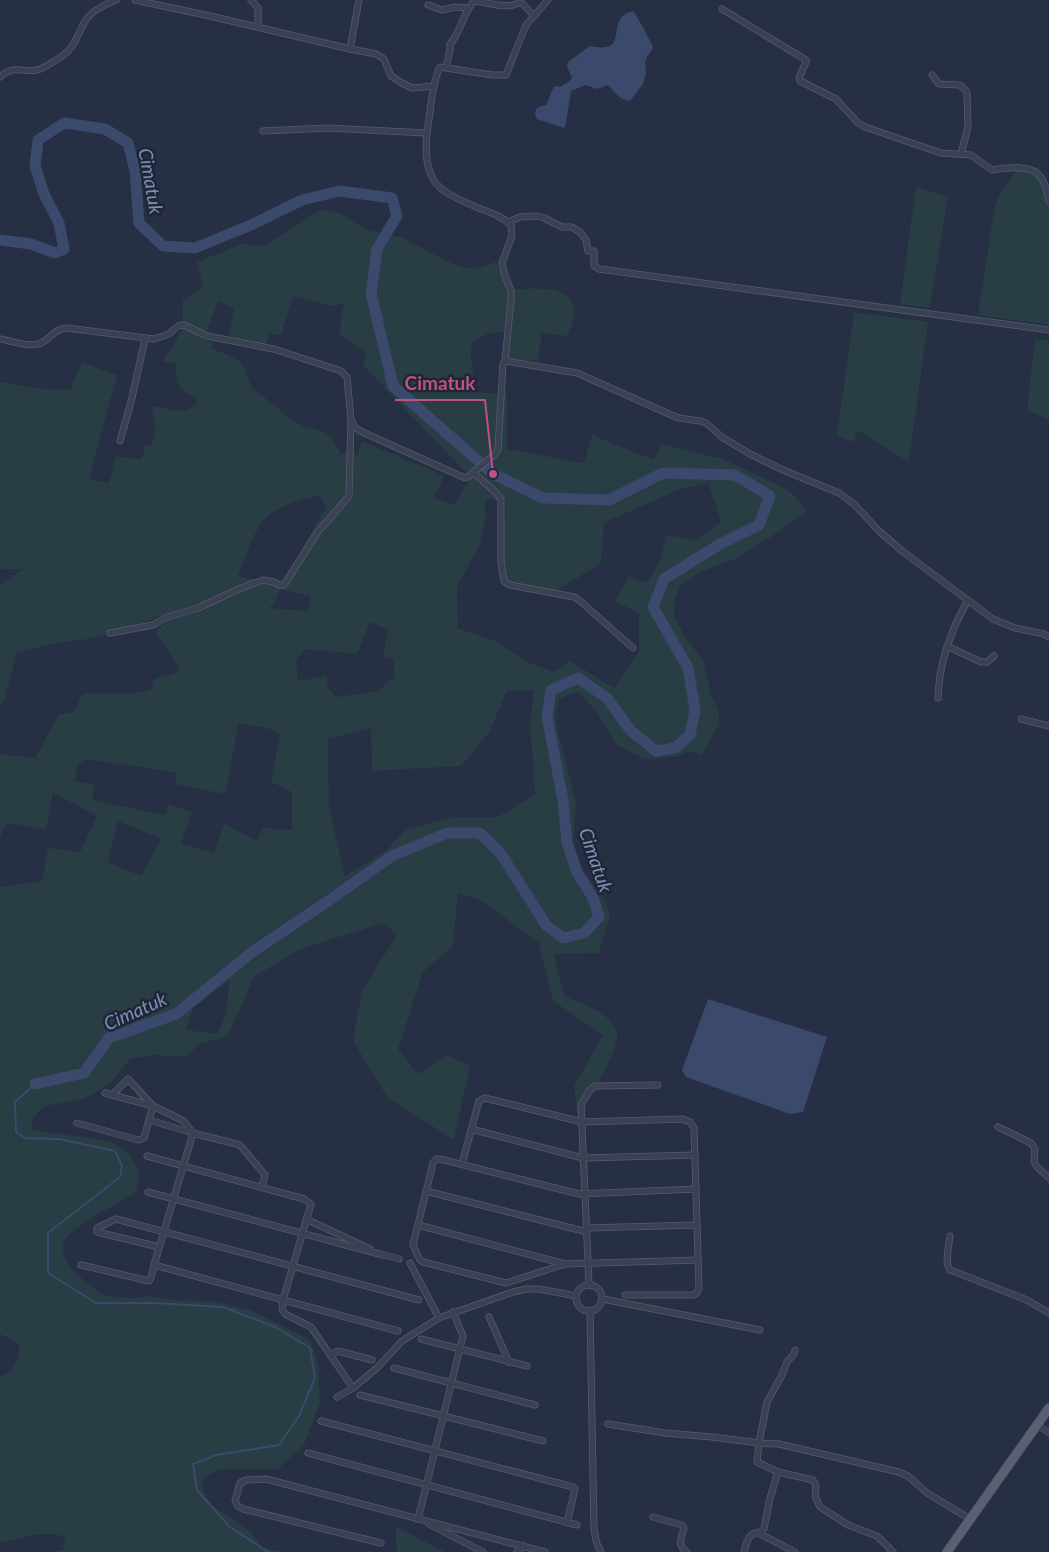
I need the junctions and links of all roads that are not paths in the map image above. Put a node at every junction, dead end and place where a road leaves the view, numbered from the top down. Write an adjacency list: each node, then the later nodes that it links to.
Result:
1 (116, 0): 14 (street)
2 (135, 0): 10 (street)
3 (251, 0): 10 (street)
4 (359, 0): 11 (street)
5 (548, 0): 9 (street)
6 (428, 5): 7 (street)
7 (469, 8): 9 (street); 12 (street)
8 (722, 9): 18 (street)
9 (534, 16): 12 (street)
10 (258, 27): 11 (street)
11 (350, 49): 15 (street)
12 (446, 67): 15 (street)
13 (932, 75): 18 (street)
14 (0, 78)
15 (434, 86): 17 (street)
16 (263, 131): 17 (street)
17 (426, 132): 20 (street)
18 (961, 154): 19 (street)
19 (1049, 201)
20 (508, 222): 21 (street); 24 (street)
21 (1049, 330)
22 (0, 339): 23 (street)
23 (145, 339): 25 (street); 26 (street)
24 (505, 361): 27 (street); 28 (street)
25 (350, 420): 27 (street); 29 (street)
26 (120, 441)
27 (474, 471): 32 (street)
28 (968, 600): 30 (street); 31 (street)
29 (110, 633)
30 (1049, 637)
31 (947, 646): 33 (street); 34 (street)
32 (633, 648)
33 (994, 656)
34 (938, 698)
35 (1021, 719): 36 (street)
36 (1049, 726)
37 (658, 1085): 40 (street)
38 (153, 1106): 38 (street); 39 (street); 44 (street)
39 (149, 1120): 41 (street); 44 (street)
40 (582, 1122): 43 (street); 45 (street); 47 (street)
41 (77, 1123)
42 (998, 1127): 50 (street)
43 (472, 1129): 47 (street); 48 (street)
44 (193, 1133): 49 (street); 51 (street)
45 (694, 1155): 47 (street); 52 (street)
46 (147, 1156): 49 (street)
47 (583, 1158): 55 (street)
48 (462, 1164): 54 (street); 55 (street)
49 (184, 1166): 51 (street); 56 (street)
50 (1049, 1178)
51 (262, 1187): 57 (street)
52 (696, 1189): 55 (street); 59 (street)
53 (148, 1192): 56 (street)
54 (426, 1192): 58 (street); 60 (street)
55 (585, 1193): 60 (street)
56 (174, 1199): 61 (street); 62 (street)
57 (306, 1219): 62 (street); 65 (street)
58 (418, 1225): 70 (street); 70 (street)
59 (697, 1225): 60 (street); 67 (street)
60 (586, 1230): 69 (street)
61 (164, 1232): 64 (street); 64 (street); 73 (street)
62 (302, 1233): 65 (street); 73 (street)
63 (950, 1236): 82 (street)
64 (159, 1247): 72 (street)
65 (383, 1255): 66 (street)
66 (399, 1259)
67 (698, 1260): 69 (street); 75 (street)
68 (410, 1263): 84 (street)
69 (588, 1263): 70 (street); 74 (street)
70 (565, 1264)
71 (81, 1265): 72 (street)
72 (154, 1265): 78 (street)
73 (293, 1266): 78 (street); 79 (street)
74 (589, 1284): 76 (street); 77 (street)
75 (625, 1295)
76 (576, 1296): 80 (street); 81 (street)
77 (603, 1299): 80 (street); 85 (street)
78 (283, 1300): 86 (street); 90 (street)
79 (419, 1300)
80 (590, 1311): 123 (street)
81 (453, 1312): 84 (street); 88 (street)
82 (1049, 1313)
83 (489, 1317): 92 (street)
84 (439, 1318): 96 (street)
85 (760, 1330)
86 (398, 1331)
87 (421, 1339): 88 (street)
88 (460, 1349): 92 (street); 95 (street)
89 (795, 1350): 107 (street)
90 (331, 1355): 91 (street); 96 (street)
91 (372, 1360)
92 (509, 1362): 93 (street)
93 (527, 1366)
94 (394, 1368): 95 (street)
95 (452, 1383): 99 (street); 101 (street)
96 (353, 1388): 98 (street)
97 (360, 1395): 101 (street)
98 (336, 1397)
99 (535, 1405)
100 (1049, 1408): 104 (main road)
101 (444, 1417): 106 (street); 108 (street)
102 (320, 1421): 108 (street)
103 (608, 1424): 107 (street)
104 (1038, 1424): 105 (street); 114 (main road)
105 (1049, 1433)
106 (543, 1441)
107 (759, 1443): 110 (street); 114 (street)
108 (435, 1451): 111 (street); 115 (street)
109 (308, 1454): 111 (street)
110 (778, 1472): 117 (street); 127 (street)
111 (426, 1485): 113 (street); 115 (street)
112 (653, 1517): 124 (street)
113 (418, 1518): 118 (street); 119 (street); 120 (street)
114 (970, 1519): 128 (main road)
115 (567, 1522): 116 (street)
116 (578, 1525)
117 (758, 1533): 125 (street); 126 (street)
118 (381, 1543)
119 (524, 1546): 121 (street); 122 (street)
120 (482, 1552)
121 (517, 1552)
122 (545, 1552)
123 (602, 1552)
124 (687, 1552)
125 (744, 1552)
126 (795, 1552)
127 (893, 1552)
128 (947, 1552)

